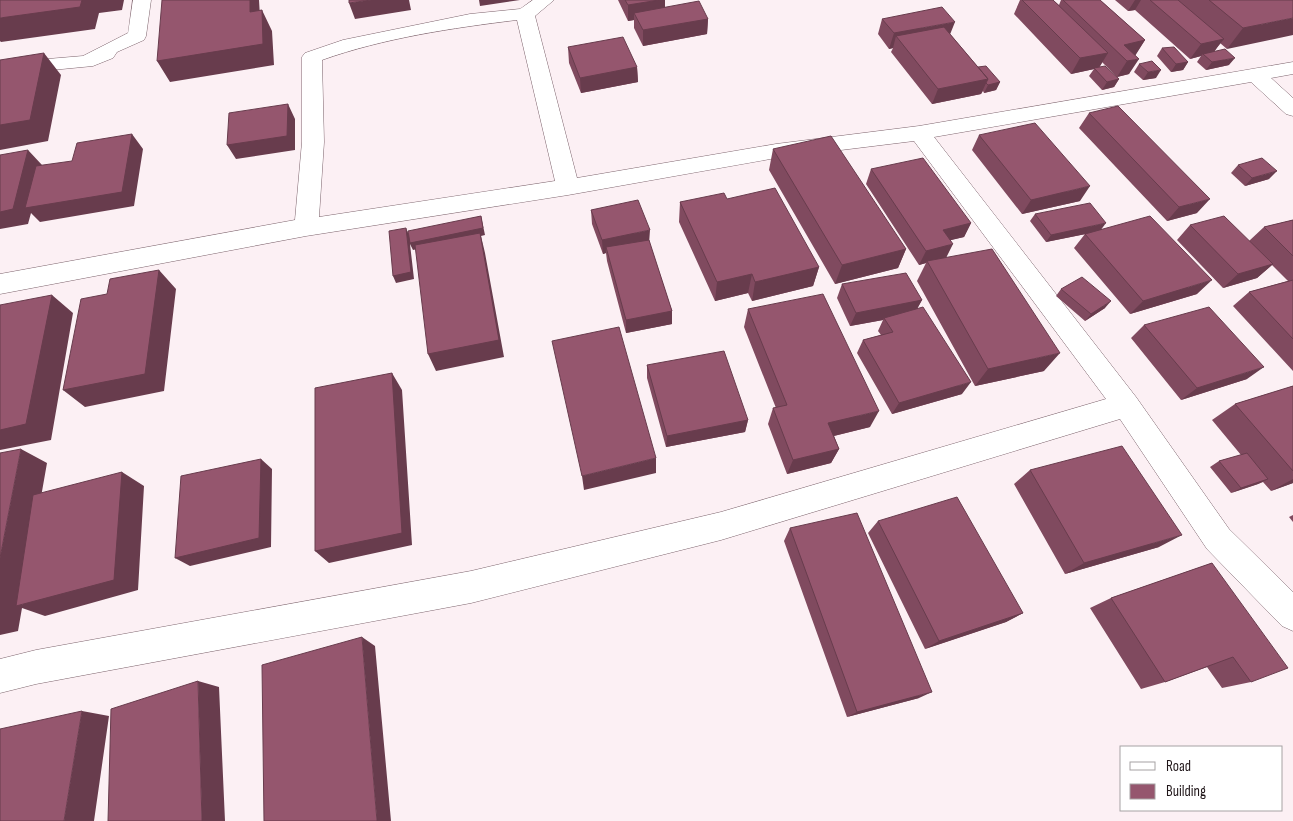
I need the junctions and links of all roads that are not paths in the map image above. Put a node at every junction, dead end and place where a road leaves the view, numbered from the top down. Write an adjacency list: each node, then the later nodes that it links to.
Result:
1 (142, 0): 5 (street)
2 (546, 0): 3 (street)
3 (525, 14): 9 (street); 10 (street)
4 (1293, 68): 6 (street)
5 (0, 69)
6 (1254, 74): 7 (street); 8 (street)
7 (1293, 109)
8 (919, 133): 9 (street); 12 (street)
9 (568, 188): 10 (street)
10 (306, 226): 11 (street)
11 (0, 284)
12 (1126, 405): 13 (street); 14 (street)
13 (1293, 616)
14 (0, 676)

